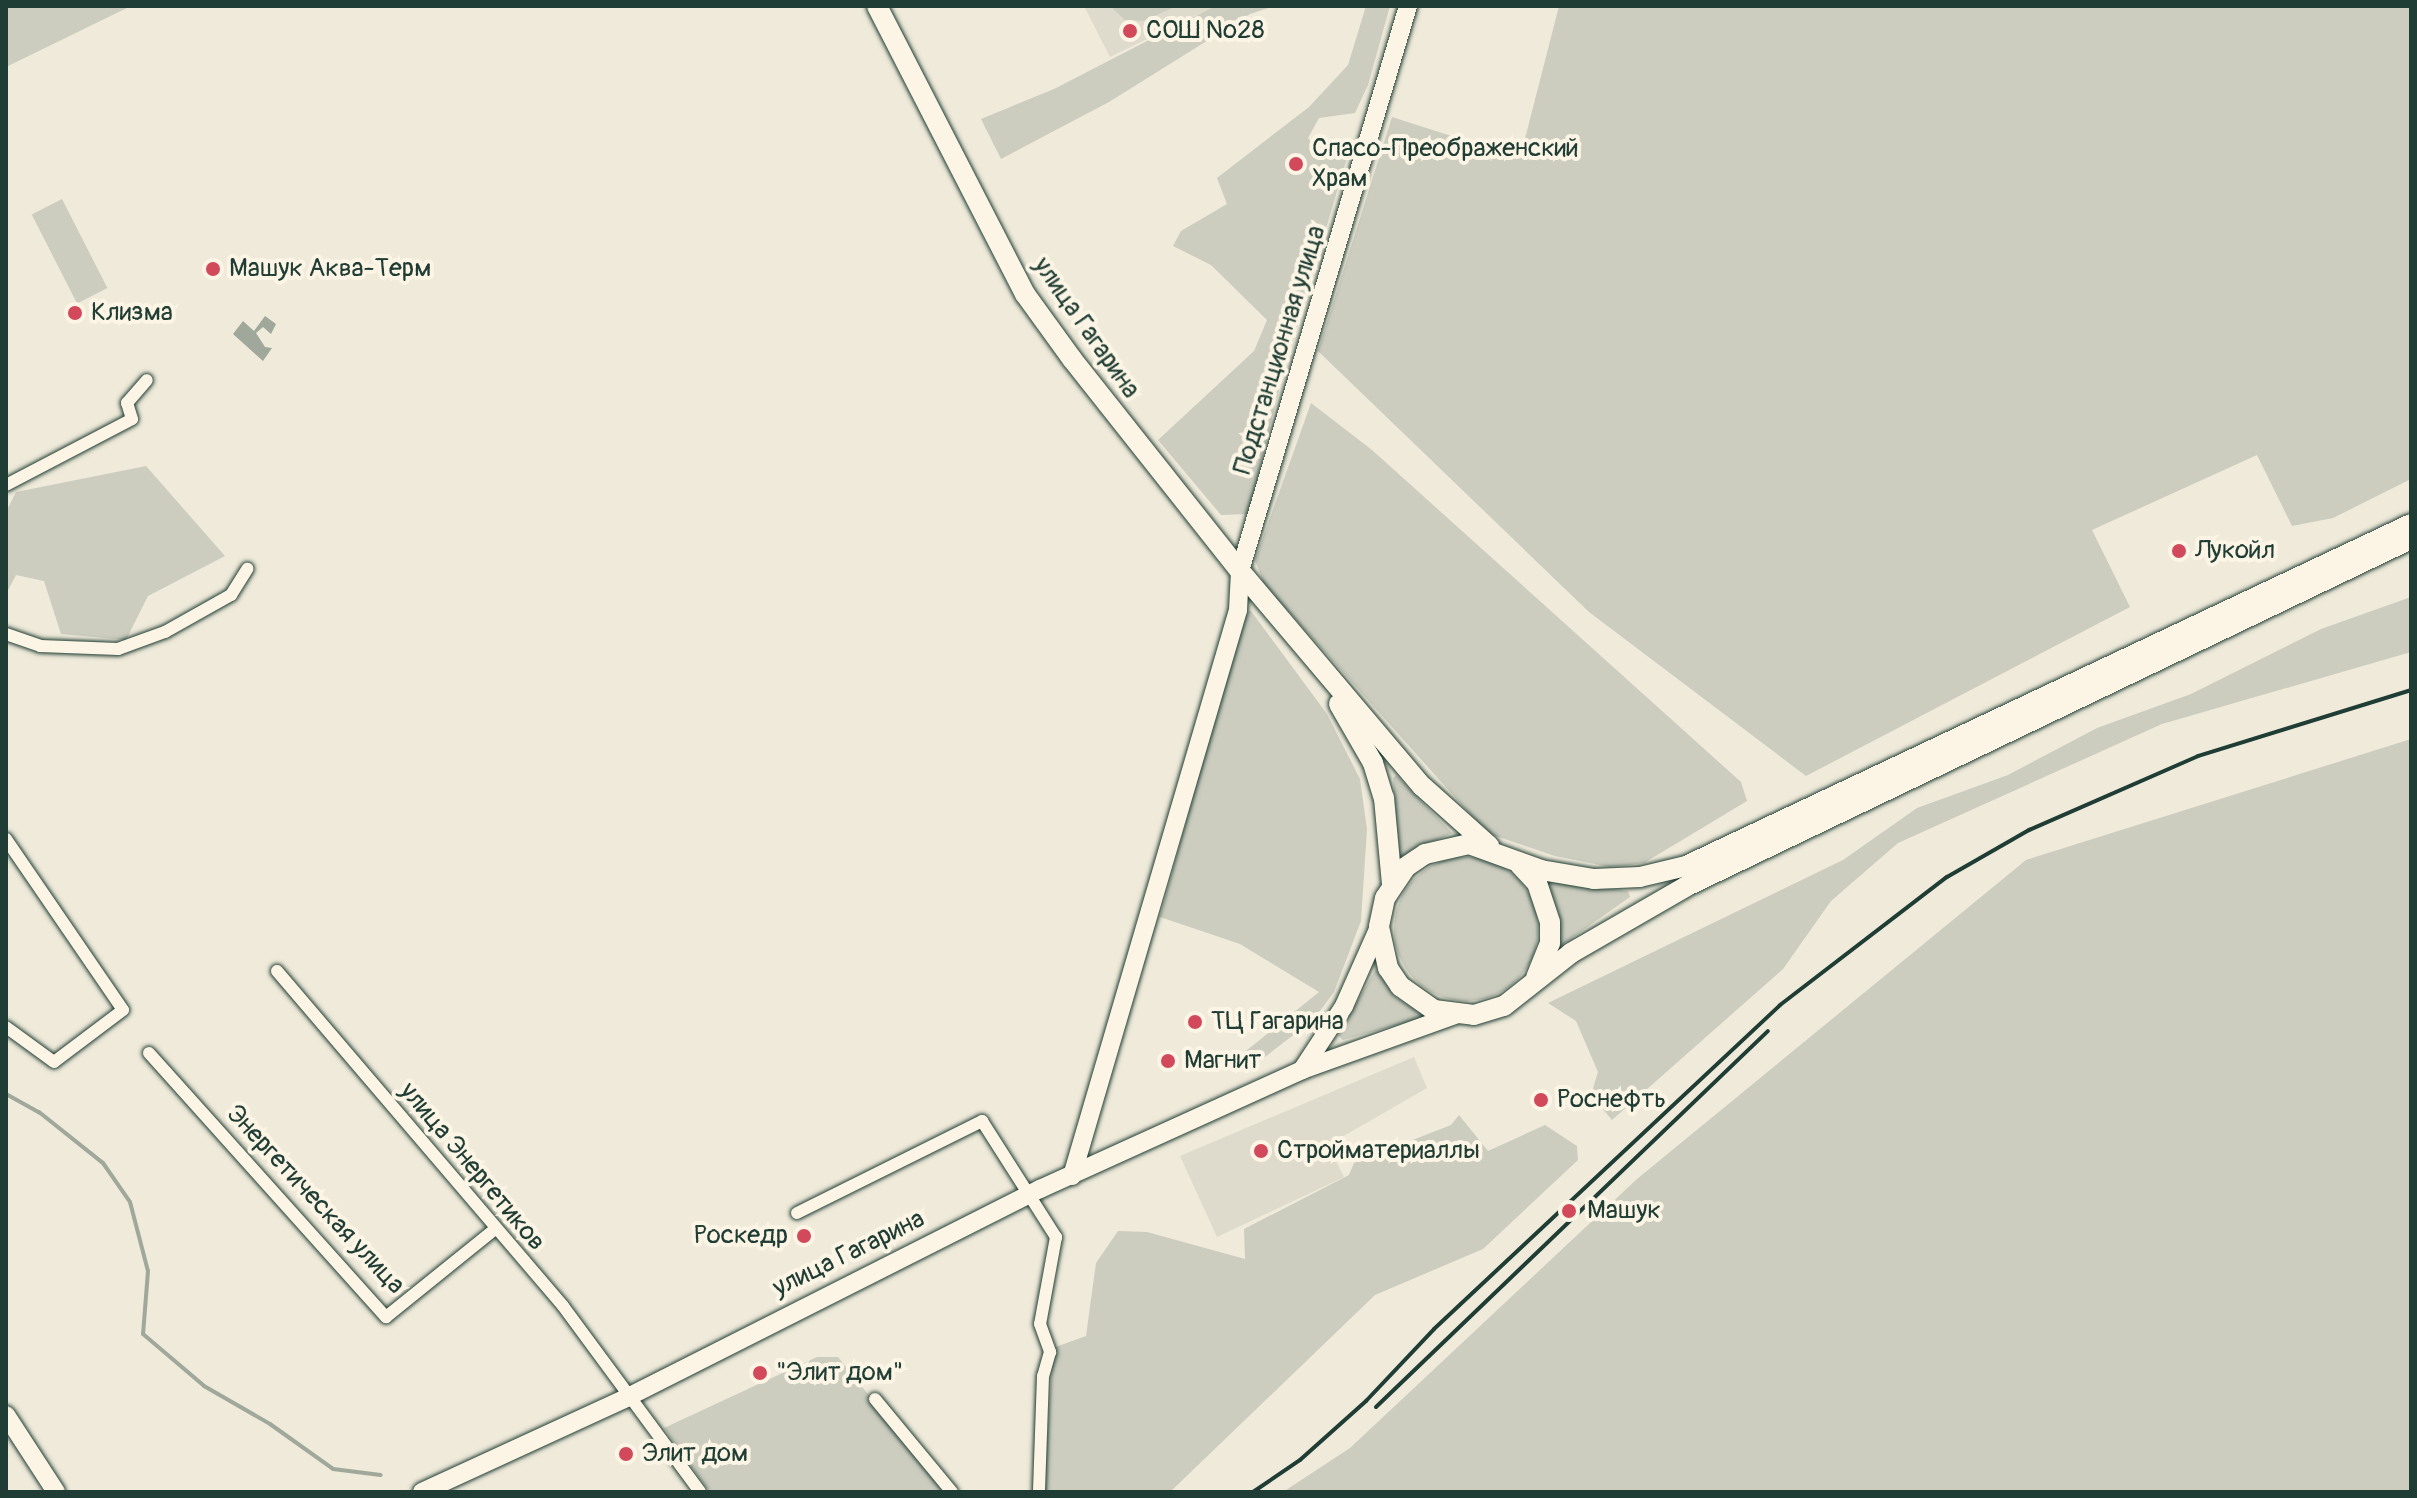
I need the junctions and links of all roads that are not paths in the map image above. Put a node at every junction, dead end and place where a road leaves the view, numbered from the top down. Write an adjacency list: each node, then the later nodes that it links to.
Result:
1 (877, 6): 8 (main road, улица Гагарина)
2 (1408, 6): 8 (street, Подстанционная улица)
3 (147, 380): 4 (street)
4 (6, 485)
5 (2411, 524): 12 (main road)
6 (2411, 539): 16 (main road)
7 (247, 569): 9 (street)
8 (1240, 571): 10 (main road, улица Гагарина); 21 (street, Подстанционная улица)
9 (6, 634)
10 (1303, 647): 12 (main road); 13 (main road)
11 (6, 839): 18 (street)
12 (1500, 852): 13 (main road); 16 (main road)
13 (1392, 885): 14 (main road)
14 (1379, 927): 17 (main road); 20 (street)
15 (277, 971): 24 (street, улица Энергетиков)
16 (1534, 980): 17 (main road)
17 (1455, 1015): 20 (street, улица Гагарина)
18 (6, 1027)
19 (149, 1053): 24 (street, Энергетическая улица)
20 (1302, 1070): 21 (street, улица Гагарина)
21 (1072, 1176): 22 (street, улица Гагарина)
22 (1032, 1193): 23 (street); 25 (street, улица Гагарина); 32 (street)
23 (797, 1213)
24 (495, 1229): 25 (street, улица Энергетиков)
25 (626, 1398): 29 (street, улица Гагарина); 30 (street, улица Энергетиков)
26 (875, 1399): 31 (street)
27 (6, 1415): 28 (street)
28 (56, 1492)
29 (422, 1492)
30 (700, 1492)
31 (952, 1492)
32 (1039, 1492)

